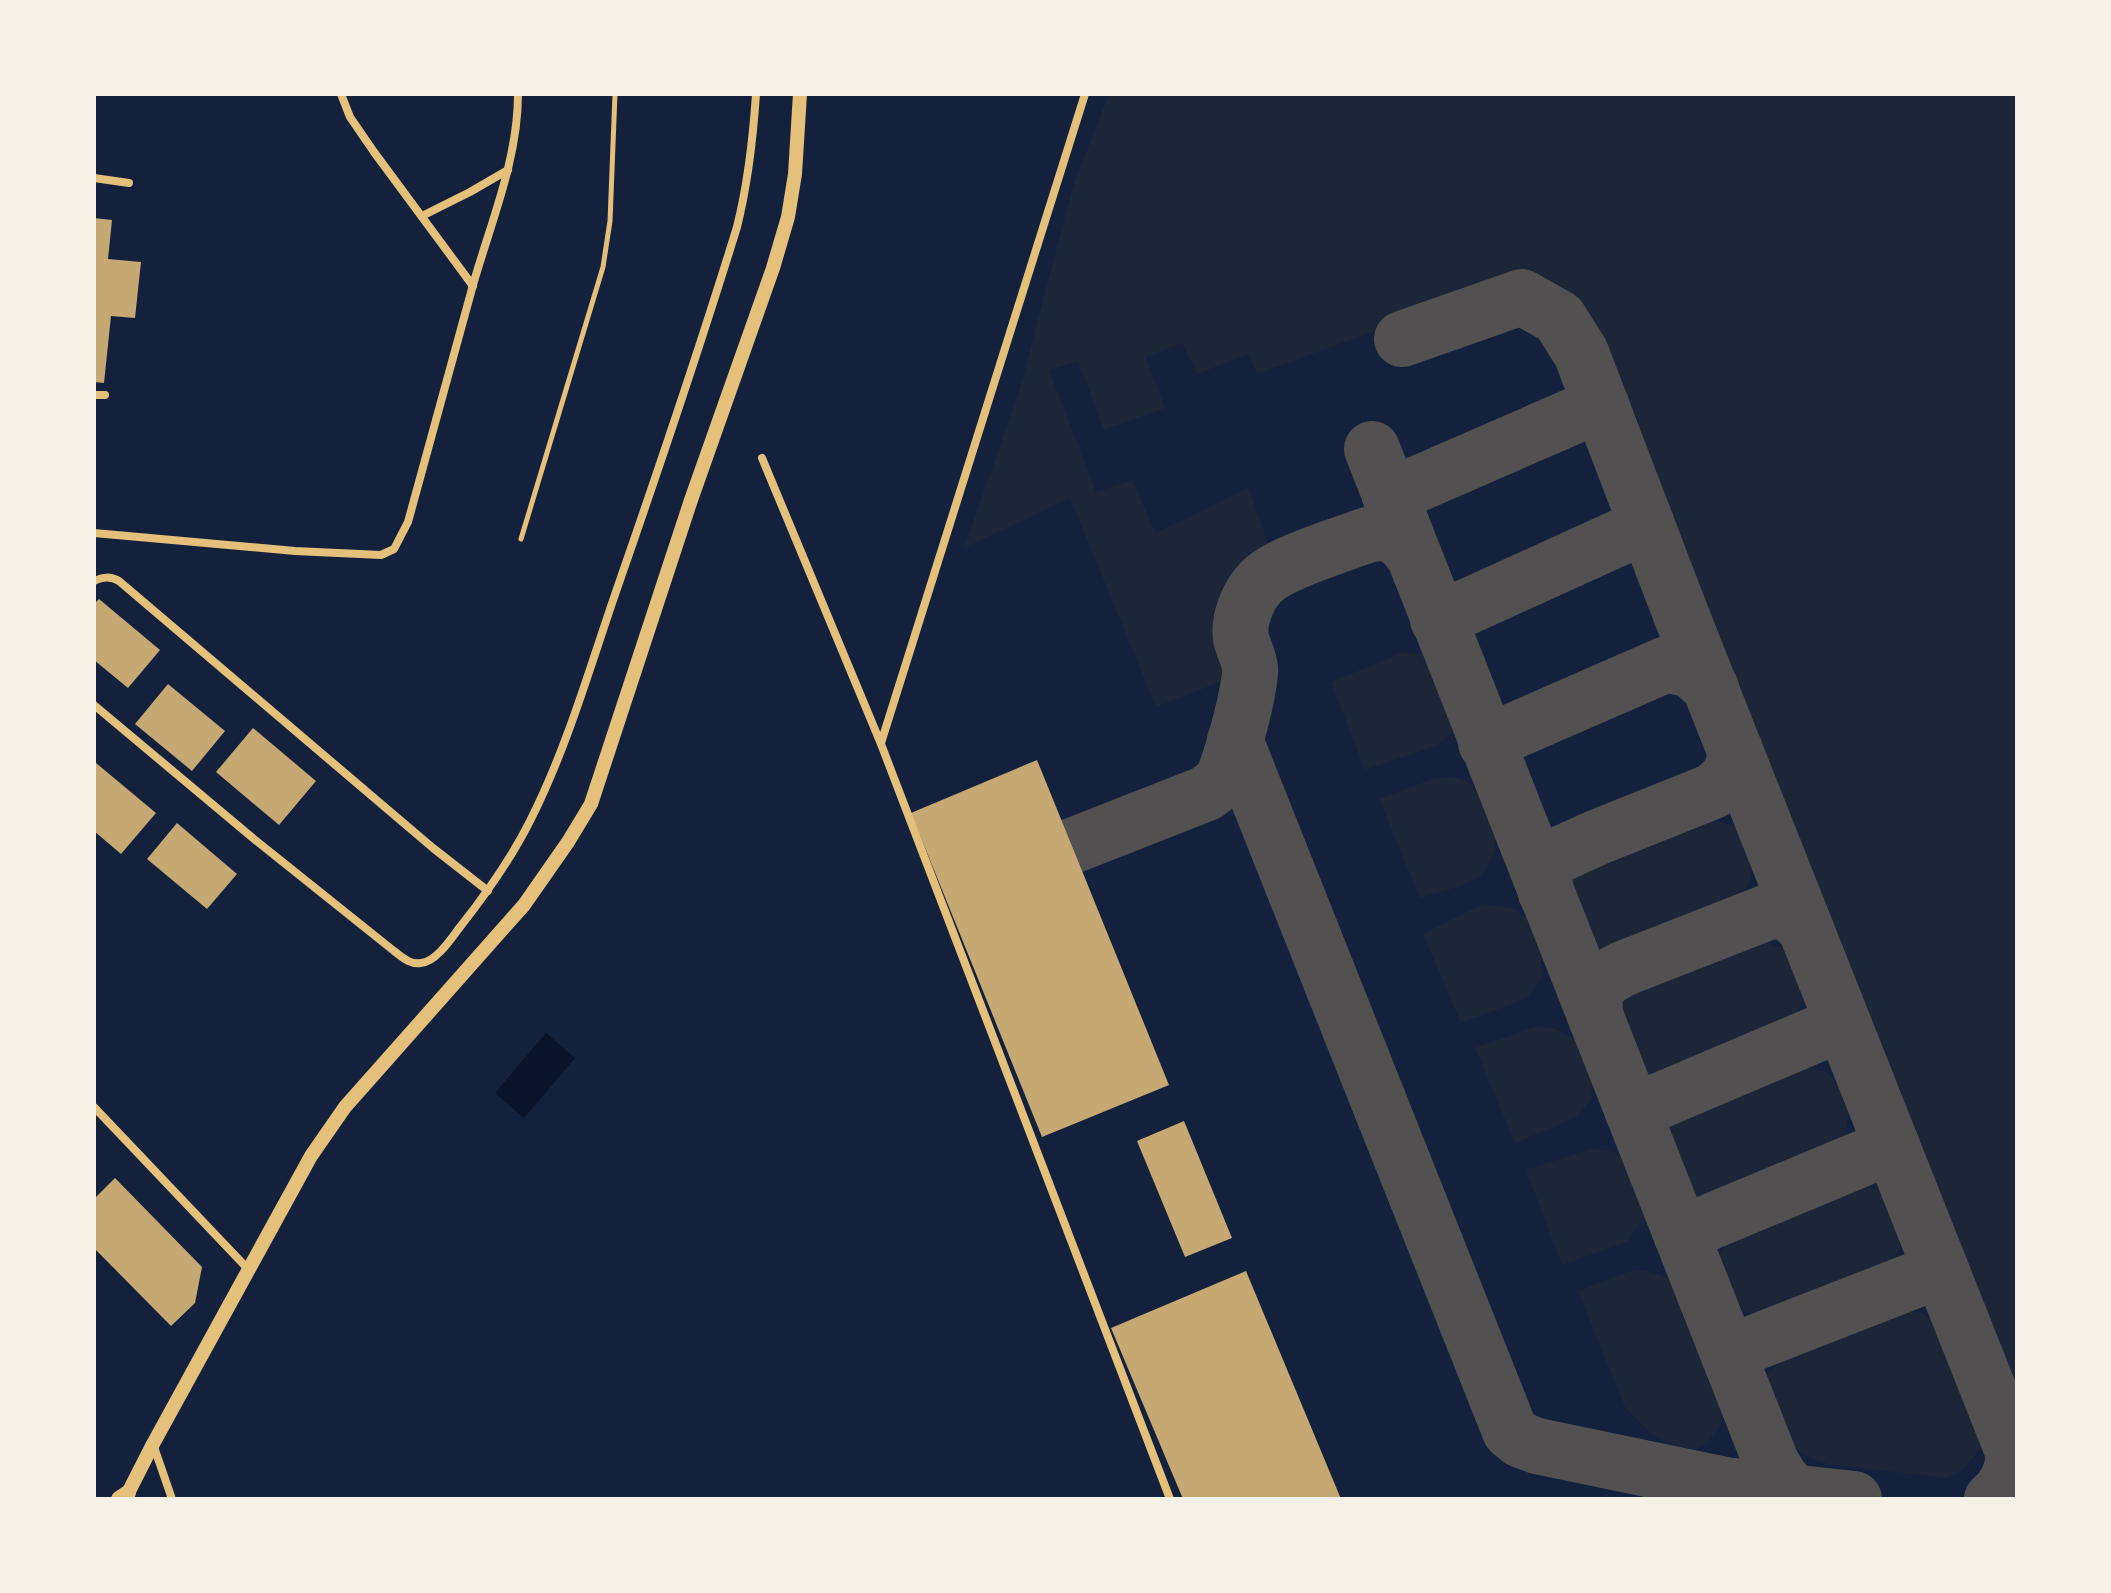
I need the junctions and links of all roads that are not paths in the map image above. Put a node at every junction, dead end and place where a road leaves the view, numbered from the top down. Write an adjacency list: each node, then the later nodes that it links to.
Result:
1 (341, 94): 10 (street)
2 (518, 94): 7 (street)
3 (615, 94): 16 (lane)
4 (756, 94): 20 (street)
5 (800, 94): 22 (main road)
6 (1085, 94): 19 (street)
7 (508, 170): 10 (street); 11 (street)
8 (94, 178): 9 (street)
9 (129, 183)
10 (422, 216): 11 (street)
11 (473, 286): 15 (street)
12 (94, 395): 13 (street)
13 (105, 395)
14 (762, 458): 19 (street)
15 (94, 533)
16 (521, 539)
17 (94, 581): 20 (street)
18 (94, 705): 20 (street)
19 (881, 744): 26 (street)
20 (488, 891)
21 (94, 1107): 22 (street)
22 (248, 1269): 23 (main road)
23 (153, 1444): 24 (main road); 25 (street)
24 (124, 1497)
25 (172, 1499)
26 (1170, 1499)

